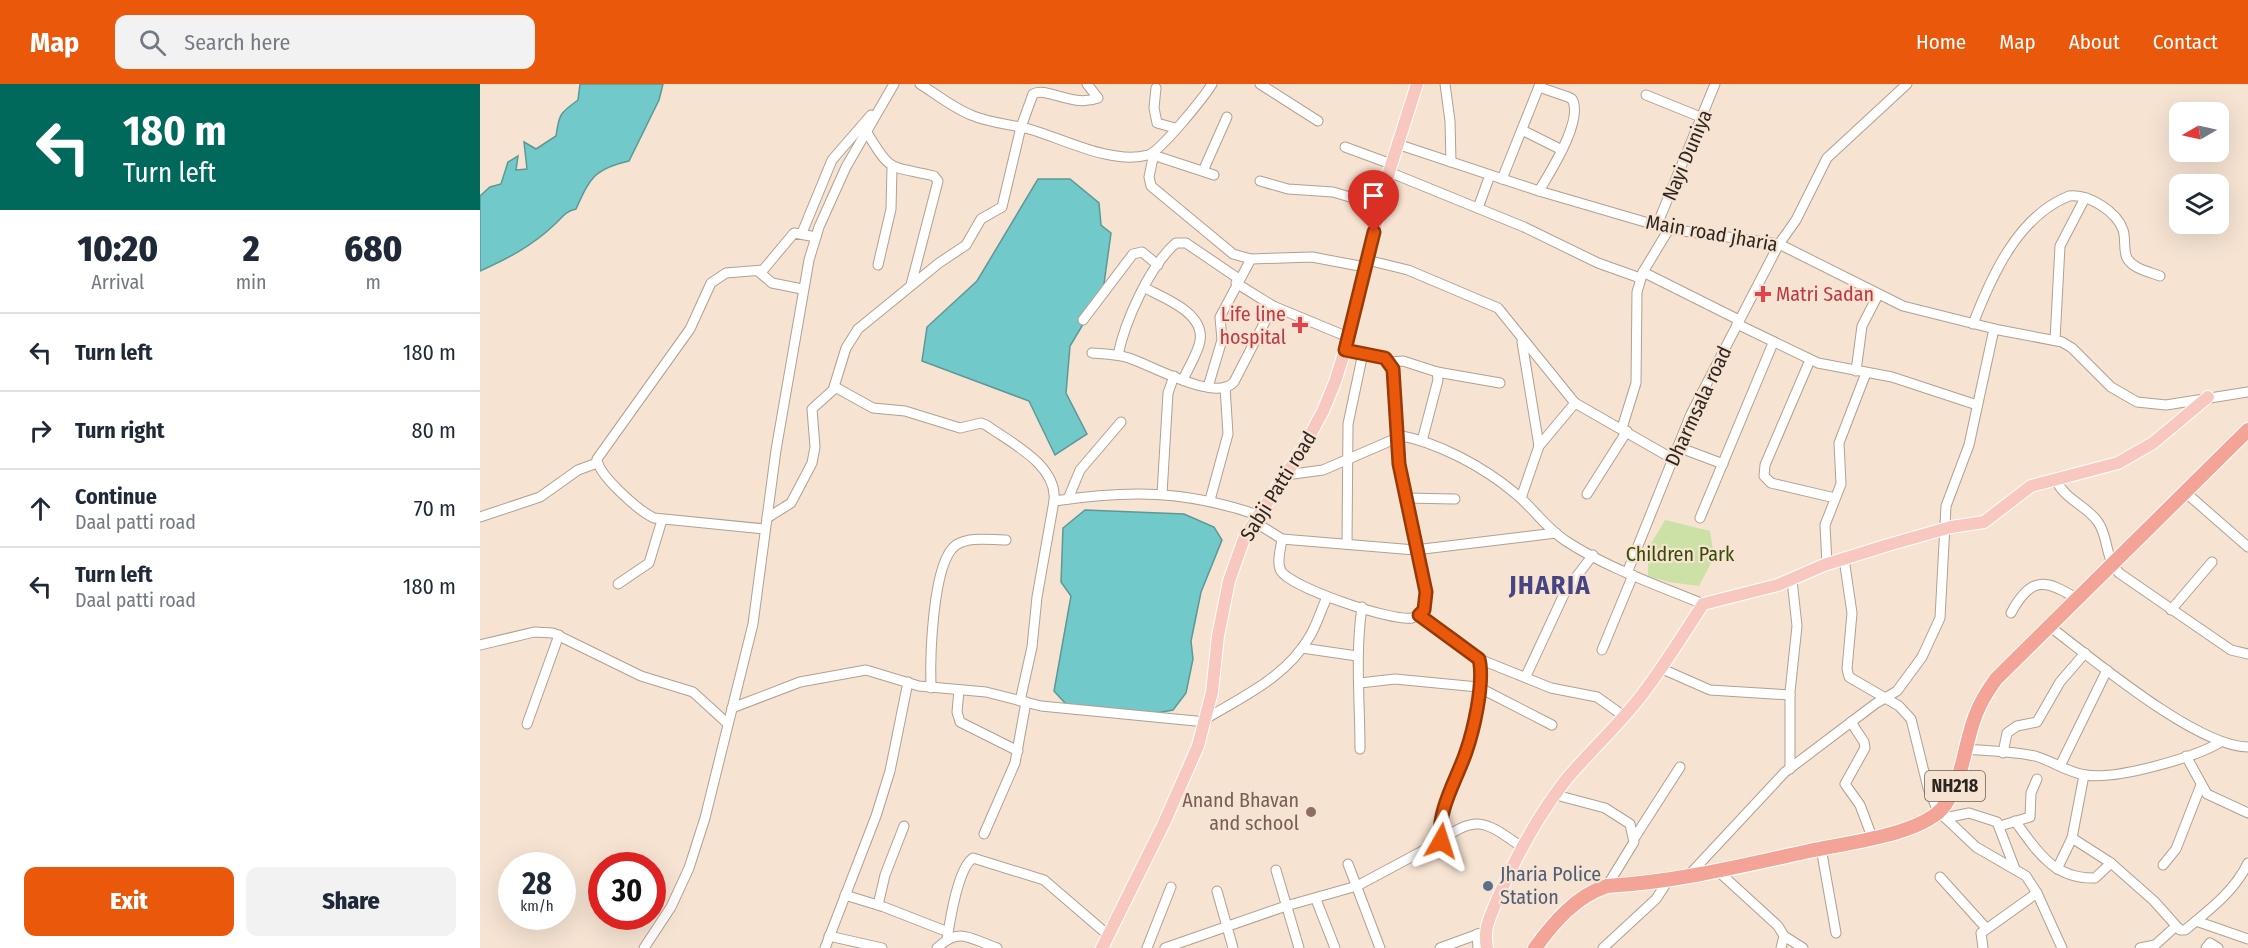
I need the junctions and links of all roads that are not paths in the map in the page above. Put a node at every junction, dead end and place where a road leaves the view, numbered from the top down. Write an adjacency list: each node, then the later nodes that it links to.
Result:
1 (894, 84): 14 (street)
2 (920, 84): 18 (street)
3 (1087, 84): 11 (street)
4 (1212, 84): 19 (street)
5 (1260, 84): 17 (street)
6 (1417, 84): 22 (main road, Sabji Patti road)
7 (1445, 84): 26 (street)
8 (1715, 84): 16 (street, Nayi Duniya)
9 (1907, 84): 42 (street, Dharmsala road)
10 (1539, 86): 20 (street); 24 (street)
11 (1050, 88): 18 (street)
12 (1156, 88): 19 (street)
13 (1646, 95): 16 (street)
14 (883, 100): 21 (street); 40 (street)
15 (1227, 117): 29 (street)
16 (1703, 118): 38 (street, Nayi Duniya)
17 (1318, 121)
18 (1021, 127): 25 (street); 51 (street)
19 (1175, 128): 25 (street)
20 (1522, 130): 24 (street); 32 (street)
21 (866, 131): 27 (street); 41 (street)
22 (1397, 144): 26 (street, Main road jharia); 28 (main road, Sabji Patti road)
23 (1345, 147): 28 (street)
24 (1563, 150): 34 (street)
25 (1154, 154): 29 (street); 43 (street)
26 (1451, 162): 31 (street, Main road jharia)
27 (892, 168): 45 (street); 51 (street)
28 (1390, 168): 36 (main road, Sabji Patti road); 37 (street)
29 (1203, 171): 30 (street)
30 (1214, 175)
31 (1490, 175): 32 (street, Main road jharia); 37 (street)
32 (1502, 179): 34 (street, Main road jharia)
33 (1260, 181): 36 (street)
34 (1539, 191): 38 (street, Main road jharia)
35 (2085, 198): 49 (street); 58 (street); 62 (street)
36 (1380, 206): 44 (main road, Sabji Patti road)
37 (1478, 207): 48 (street)
38 (1657, 225): 39 (street, Main road jharia)
39 (1669, 229): 42 (street, Main road jharia); 48 (street)
40 (802, 233): 41 (street); 47 (street)
41 (816, 237): 53 (street)
42 (1779, 244): 54 (street, Main road jharia); 57 (street, Dharmsala road)
43 (1251, 259): 44 (street); 50 (street)
44 (1366, 264): 60 (main road, Sabji Patti road); 61 (street)
45 (878, 265)
46 (1158, 265): 50 (street); 52 (street); 56 (street)
47 (758, 271): 53 (street); 90 (street)
48 (1641, 275): 57 (street); 82 (street)
49 (2160, 276)
50 (1238, 281): 55 (street); 75 (street)
51 (911, 285): 74 (street)
52 (1145, 288): 67 (street); 72 (street)
53 (802, 289): 105 (street)
54 (1878, 294): 58 (street, Main road jharia); 71 (street)
55 (1273, 306): 60 (street); 76 (street)
56 (1083, 320)
57 (1738, 322): 63 (street); 87 (street, Dharmsala road)
58 (1973, 324): 59 (street, Main road jharia)
59 (1994, 329): 62 (street, Main road jharia); 80 (street)
60 (1348, 337): 64 (main road, Sabji Patti road)
61 (1522, 340): 79 (street); 86 (street)
62 (2055, 340): 78 (street, Main road jharia)
63 (1773, 343): 68 (street); 91 (street)
64 (1345, 350): 66 (street); 92 (main road, Sabji Patti road)
65 (1092, 353): 67 (street)
66 (1363, 353): 69 (street); 88 (street)
67 (1118, 355): 72 (street)
68 (1810, 360): 71 (street); 99 (street)
69 (1390, 362): 70 (street); 84 (street)
70 (1437, 372): 73 (street); 85 (street)
71 (1861, 372): 80 (street); 99 (street)
72 (1179, 378): 75 (street); 95 (street)
73 (1500, 383)
74 (835, 387): 103 (street); 105 (street)
75 (1208, 387): 76 (street)
76 (1225, 387): 102 (street)
77 (2248, 392): 78 (street, Main road jharia)
78 (2208, 398): 93 (main road)
79 (1575, 403): 82 (street); 86 (street)
80 (1977, 405): 110 (street)
81 (1120, 423): 100 (street)
82 (1624, 430): 89 (street); 96 (street)
83 (2248, 430): 94 (highway, NH218)
84 (1397, 437): 85 (street); 88 (street); 97 (street)
85 (1422, 441): 98 (street)
86 (1539, 446): 98 (street)
87 (1678, 447): 89 (street, Dharmsala road); 91 (street)
88 (1346, 459): 92 (street); 114 (street)
89 (1673, 459): 122 (street, Dharmsala road)
90 (597, 463): 104 (street); 108 (street)
91 (1723, 464): 107 (street)
92 (1286, 476): 106 (main road, Sabji Patti road)
93 (2055, 479): 110 (main road); 121 (street)
94 (2185, 492): 115 (street); 121 (highway, NH218)
95 (1162, 494): 100 (street); 102 (street)
96 (1587, 494)
97 (1405, 498): 101 (street); 116 (street)
98 (1521, 498): 111 (street)
99 (1835, 498): 120 (street)
100 (1068, 499): 103 (street)
101 (1455, 499)
102 (1210, 500): 106 (street)
103 (1054, 501): 151 (street)
104 (480, 518)
105 (767, 518): 109 (street)
106 (1255, 518): 112 (street); 154 (main road, Sabji Patti road)
107 (1700, 518)
108 (662, 520): 109 (street); 124 (street)
109 (765, 529): 152 (street)
110 (1944, 530): 118 (main road); 150 (street)
111 (1556, 534): 116 (street); 117 (street)
112 (1282, 538): 114 (street); 125 (street)
113 (1006, 540): 147 (street)
114 (1347, 544): 116 (street)
115 (2248, 547)
116 (1415, 550): 131 (street)
117 (1593, 555): 122 (street); 143 (street)
118 (1844, 559): 120 (main road); 150 (street)
119 (2212, 562): 129 (street)
120 (1827, 564): 123 (main road)
121 (2112, 565): 126 (highway, NH218); 129 (street)
122 (1630, 574): 127 (street); 136 (street, Dharmsala road)
123 (1792, 580): 127 (main road); 149 (street)
124 (618, 585)
125 (1327, 597): 128 (street); 135 (street)
126 (2077, 599): 130 (street); 132 (highway, NH218)
127 (1703, 604): 141 (main road)
128 (1362, 608): 131 (street); 139 (street)
129 (2171, 610): 138 (street)
130 (2011, 613)
131 (1419, 615): 140 (street)
132 (2049, 626): 137 (street); 162 (highway, NH218)
133 (559, 635): 134 (street); 156 (street); 157 (street)
134 (480, 645)
135 (1302, 648): 139 (street); 154 (street)
136 (1602, 650)
137 (2085, 653): 142 (street); 164 (street)
138 (2248, 654)
139 (1358, 656): 145 (street)
140 (1479, 659): 143 (street); 146 (street)
141 (1660, 668): 149 (street); 153 (main road)
142 (2107, 669): 159 (street); 166 (street)
143 (1526, 676): 153 (street)
144 (908, 682): 147 (street); 152 (street); 201 (street)
145 (1360, 683): 146 (street); 161 (street)
146 (1478, 687): 158 (street); 182 (street)
147 (931, 688): 148 (street)
148 (959, 690): 151 (street); 163 (street)
149 (1790, 695): 168 (street)
150 (1884, 699): 155 (street); 174 (street)
151 (1023, 702): 154 (street); 163 (street)
152 (732, 708): 157 (street)
153 (1624, 717): 172 (main road)
154 (1207, 720): 213 (main road, Sabji Patti road)
155 (1851, 722): 168 (street); 180 (street)
156 (527, 724)
157 (728, 724): 216 (street)
158 (1552, 725)
159 (2219, 743): 160 (street); 165 (street)
160 (2248, 747)
161 (1360, 749)
162 (1966, 749): 164 (street); 174 (highway, NH218)
163 (1018, 751): 178 (street)
164 (2003, 753): 166 (street)
165 (2186, 756): 169 (street); 171 (street)
166 (2060, 766): 169 (street)
167 (1680, 767): 179 (street)
168 (1790, 769): 193 (street)
169 (2084, 775): 181 (street)
170 (2037, 779): 175 (street)
171 (2201, 785): 173 (street); 187 (street)
172 (1556, 795): 179 (street); 183 (main road)
173 (2248, 813)
174 (1942, 814): 177 (street); 180 (highway, NH218); 188 (street)
175 (2014, 821): 177 (street); 189 (street)
176 (904, 826): 203 (street)
177 (2000, 826): 188 (street)
178 (984, 834)
179 (1635, 837): 197 (street)
180 (1872, 837): 184 (highway, NH218)
181 (2072, 838): 185 (street); 189 (street)
182 (1441, 841): 183 (street); 196 (street)
183 (1522, 847): 209 (main road)
184 (1821, 848): 192 (highway, NH218); 210 (street)
185 (2111, 863): 189 (street); 207 (street)
186 (1348, 864): 196 (street)
187 (2163, 865)
188 (2015, 869): 200 (street)
189 (2057, 869)
190 (1276, 870): 204 (street)
191 (2247, 870): 205 (street)
192 (1719, 872): 193 (highway, NH218); 214 (street)
193 (1687, 877): 195 (highway, NH218)
194 (1940, 878): 208 (street)
195 (1669, 879): 197 (highway, NH218); 232 (street)
196 (1357, 886): 204 (street); 227 (street)
197 (1607, 886): 231 (highway, NH218)
198 (1171, 887): 222 (street)
199 (1217, 891): 206 (street)
200 (2037, 893): 208 (street); 236 (street)
201 (845, 895): 203 (street); 212 (street)
202 (1317, 902): 226 (street)
203 (878, 905): 211 (street)
204 (1286, 906): 206 (street); 225 (street)
205 (2196, 921): 207 (street); 215 (street)
206 (1227, 926): 223 (street); 224 (street)
207 (2175, 927): 237 (street)
208 (1986, 928): 235 (street)
209 (1481, 933): 228 (street); 229 (street); 230 (main road)
210 (1836, 933)
211 (948, 935): 213 (street); 219 (street); 220 (street)
212 (829, 936): 217 (street); 218 (street)
213 (1108, 936): 221 (main road, Sabji Patti road)
214 (1784, 936): 233 (street); 234 (street)
215 (2248, 940): 240 (street)
216 (644, 948)
217 (825, 948)
218 (882, 948)
219 (937, 948)
220 (996, 948)
221 (1102, 948)
222 (1147, 948)
223 (1165, 948)
224 (1233, 948)
225 (1299, 948)
226 (1335, 948)
227 (1380, 948)
228 (1440, 948)
229 (1478, 948)
230 (1487, 948)
231 (1535, 948)
232 (1603, 948)
233 (1781, 948)
234 (1803, 948)
235 (1983, 948)
236 (2062, 948)
237 (2140, 948)
238 (2206, 948): 239 (street)
239 (2218, 948)
240 (2244, 948)

